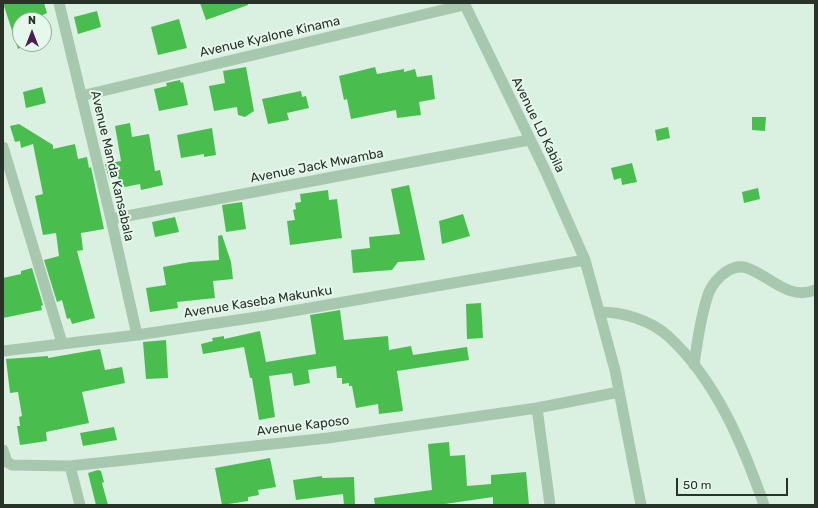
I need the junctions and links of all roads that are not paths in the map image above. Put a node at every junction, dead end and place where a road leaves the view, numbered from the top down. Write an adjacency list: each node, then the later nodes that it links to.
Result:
1 (59, 3): 3 (street, Avenue Manda Kansabala)
2 (464, 4): 3 (street, Avenue Kyalone Kinama); 4 (street, Avenue LD Kabila)
3 (81, 96): 6 (street, Avenue Manda Kansabala)
4 (529, 140): 6 (street, Avenue Jack Mwamba); 7 (street, Avenue LD Kabila)
5 (3, 147): 11 (street)
6 (111, 219): 10 (street, Avenue Manda Kansabala)
7 (585, 260): 9 (street, Avenue LD Kabila); 10 (street, Avenue Kaseba Makunku)
8 (815, 290): 13 (street)
9 (600, 312): 13 (street); 14 (street, Avenue LD Kabila)
10 (137, 335): 11 (street, Avenue Kaseba Makunku)
11 (62, 343): 12 (street, Avenue Kaseba Makunku)
12 (3, 351)
13 (694, 365): 21 (street)
14 (619, 392): 15 (street, Avenue Kaposo); 20 (street, Avenue LD Kabila)
15 (537, 408): 17 (street, Avenue Kaposo); 19 (street)
16 (3, 450): 17 (street, Avenue Kaposo)
17 (70, 466): 18 (street)
18 (80, 505)
19 (550, 505)
20 (641, 505)
21 (764, 505)

